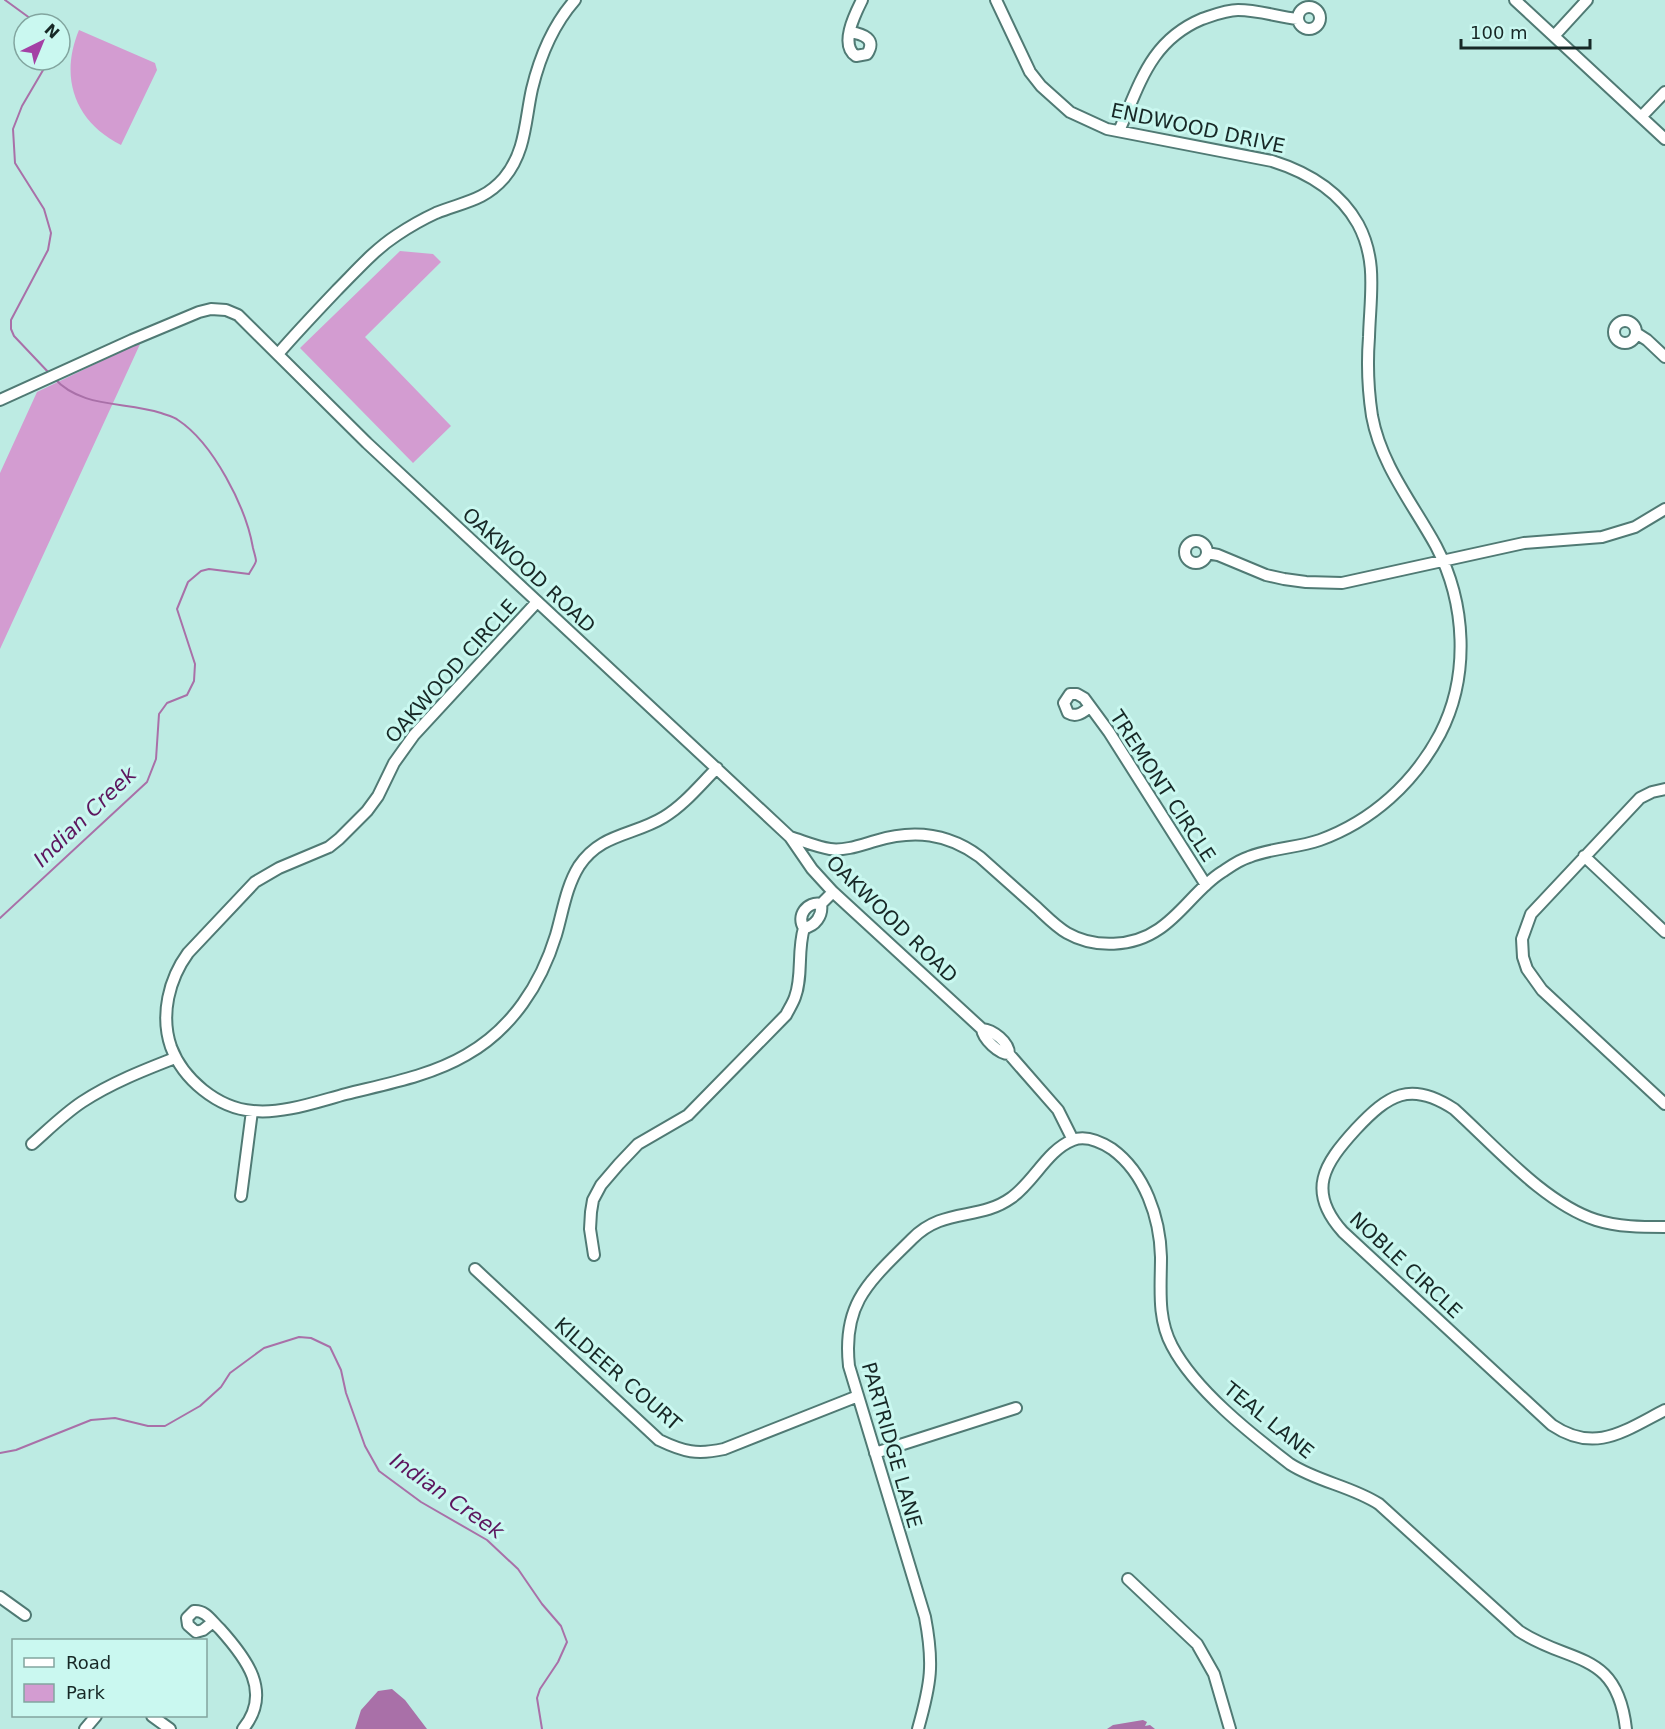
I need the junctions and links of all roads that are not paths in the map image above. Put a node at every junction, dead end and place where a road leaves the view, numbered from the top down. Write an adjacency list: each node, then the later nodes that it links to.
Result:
1 (575, 0): 14 (street)
2 (862, 0): 7 (street)
3 (996, 0): 11 (street, ENDWOOD DRIVE)
4 (1515, 0): 8 (street)
5 (1587, 0): 8 (street)
6 (1298, 19): 11 (street)
7 (850, 32)
8 (1554, 36): 10 (street)
9 (1665, 92): 10 (street)
10 (1641, 117): 12 (street)
11 (1119, 131): 19 (street, ENDWOOD DRIVE)
12 (1665, 139)
13 (1636, 333): 15 (street)
14 (278, 354): 16 (street, OAKWOOD ROAD); 20 (street, OAKWOOD ROAD)
15 (1665, 357)
16 (0, 400)
17 (1665, 509): 19 (street)
18 (1207, 553): 19 (street)
19 (1443, 561): 26 (street, ENDWOOD DRIVE)
20 (537, 602): 22 (street, OAKWOOD ROAD); 31 (street, OAKWOOD CIRCLE)
21 (1090, 707): 26 (street, TREMONT CIRCLE)
22 (717, 768): 24 (street, OAKWOOD ROAD); 33 (street, OAKWOOD CIRCLE)
23 (1665, 789): 25 (street)
24 (790, 837): 26 (street, ENDWOOD DRIVE); 27 (street, OAKWOOD ROAD)
25 (1584, 856): 30 (street); 32 (street)
26 (1206, 885)
27 (833, 892): 28 (street); 34 (street, OAKWOOD ROAD)
28 (821, 904): 29 (street); 29 (street)
29 (804, 928): 38 (street)
30 (1665, 932)
31 (175, 1058): 33 (street, OAKWOOD CIRCLE); 35 (street)
32 (1665, 1104)
33 (252, 1112): 36 (street)
34 (1074, 1140): 40 (street, PARTRIDGE LANE); 55 (street, TEAL LANE)
35 (32, 1144)
36 (241, 1196)
37 (1665, 1227): 42 (street, NOBLE CIRCLE)
38 (594, 1255)
39 (475, 1269): 40 (street, KILDEER COURT)
40 (858, 1396): 43 (street, PARTRIDGE LANE)
41 (1016, 1408): 43 (street)
42 (1665, 1410)
43 (875, 1453): 53 (street, PARTRIDGE LANE)
44 (1128, 1579): 54 (street)
45 (0, 1598): 46 (street)
46 (25, 1615)
47 (213, 1622): 52 (street)
48 (95, 1717): 50 (street)
49 (153, 1717): 51 (street)
50 (85, 1729)
51 (170, 1729)
52 (243, 1729)
53 (918, 1729)
54 (1230, 1729)
55 (1626, 1729)

